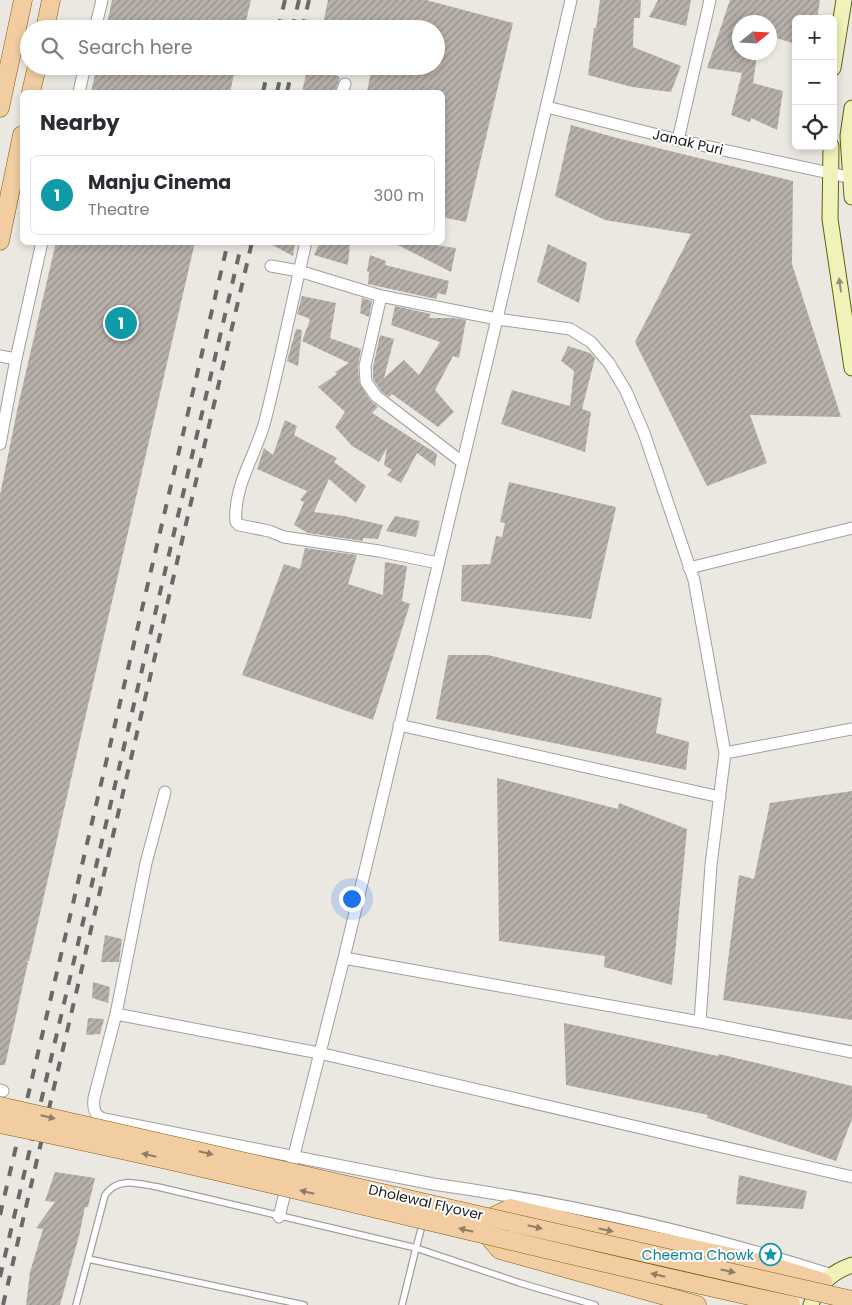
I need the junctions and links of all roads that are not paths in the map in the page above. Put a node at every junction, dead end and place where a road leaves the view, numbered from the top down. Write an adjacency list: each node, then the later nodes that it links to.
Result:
1 (24, 0): 15 (main road)
2 (51, 0): 7 (main road)
3 (102, 0): 8 (street)
4 (571, 0): 14 (street)
5 (710, 0): 17 (street)
6 (844, 0): 9 (street)
7 (47, 20)
8 (96, 20)
9 (834, 60)
10 (35, 75): 12 (main road)
11 (83, 75): 13 (street)
12 (31, 90)
13 (79, 90)
14 (547, 107): 17 (street, Janak Puri); 29 (street)
15 (0, 108)
16 (852, 108): 21 (street)
17 (678, 140): 20 (street, Janak Puri)
18 (20, 145): 23 (main road)
19 (830, 150): 20 (street)
20 (830, 174): 21 (street, Janak Puri); 32 (street, one-way to 20)
21 (851, 178): 22 (street)
22 (852, 197)
23 (0, 241)
24 (41, 245): 31 (street)
25 (305, 245): 27 (street)
26 (272, 266): 27 (street)
27 (299, 271): 28 (street); 36 (street)
28 (381, 296): 29 (street); 34 (street)
29 (497, 319): 34 (street); 37 (street)
30 (0, 356): 31 (street)
31 (16, 359): 33 (street)
32 (852, 368)
33 (0, 444)
34 (462, 462): 36 (street)
35 (852, 528): 37 (street)
36 (438, 563): 38 (street)
37 (689, 568): 40 (street)
38 (399, 725): 42 (street); 43 (street)
39 (852, 730): 40 (street)
40 (725, 753): 42 (street)
41 (165, 792): 44 (street)
42 (720, 797): 45 (street)
43 (344, 958): 45 (street); 47 (street)
44 (116, 1014): 47 (street); 50 (street)
45 (700, 1022): 46 (street)
46 (852, 1052)
47 (319, 1053): 50 (street); 51 (street)
48 (1, 1096): 54 (main road, Dholewal Flyover, one-way to 54, bridge)
49 (0, 1124): 55 (main road, Dholewal Flyover, one-way to 49, bridge)
50 (294, 1156): 52 (street); 53 (street)
51 (852, 1177)
52 (434, 1184): 56 (lane); 59 (street)
53 (279, 1217): 56 (lane); 57 (lane)
54 (492, 1217): 59 (main road, one-way to 59); 60 (main road, Dholewal Flyover, one-way to 60, bridge)
55 (486, 1235): 65 (main road); 66 (main road, Dholewal Flyover, one-way to 55, bridge)
56 (416, 1248): 63 (lane); 64 (lane)
57 (88, 1259): 61 (lane); 62 (lane)
58 (852, 1265): 59 (street)
59 (827, 1278): 67 (street)
60 (852, 1300)
61 (76, 1305)
62 (304, 1305)
63 (402, 1305)
64 (595, 1305)
65 (697, 1305)
66 (791, 1305)
67 (811, 1305)

